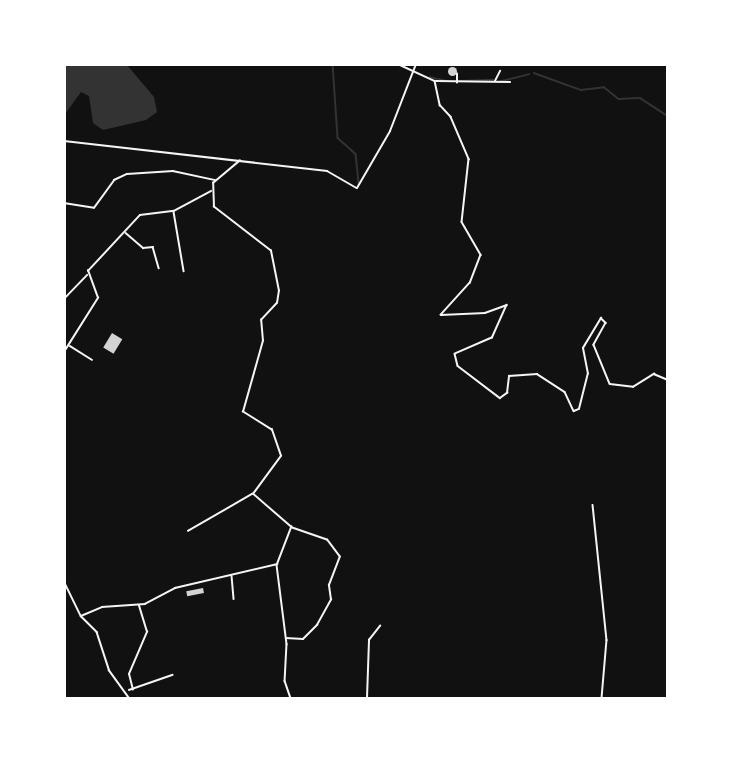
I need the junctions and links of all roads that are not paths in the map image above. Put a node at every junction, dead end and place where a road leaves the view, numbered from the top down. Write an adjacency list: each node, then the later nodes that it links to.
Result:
1 (398, 64): 3 (street)
2 (416, 64): 3 (main road)
3 (414, 71): 6 (street); 11 (main road)
4 (500, 71): 7 (street)
5 (457, 74): 9 (street)
6 (435, 81): 9 (street); 24 (street)
7 (495, 81): 8 (street); 9 (street)
8 (510, 82)
9 (456, 84)
10 (64, 141): 11 (main road)
11 (240, 160): 12 (street)
12 (215, 180): 13 (street); 14 (street)
13 (211, 191): 15 (street); 25 (street)
14 (64, 203)
15 (174, 211): 16 (street); 18 (street)
16 (125, 231): 17 (street); 19 (street)
17 (159, 268)
18 (184, 271)
19 (88, 274): 20 (street); 21 (street)
20 (64, 298)
21 (69, 345): 22 (street); 23 (street)
22 (64, 352)
23 (92, 360)
24 (668, 380)
25 (252, 494): 27 (street); 28 (street)
26 (593, 505): 43 (street)
27 (291, 527): 29 (street); 36 (street)
28 (188, 531)
29 (277, 564): 30 (street); 36 (street)
30 (232, 575): 32 (street); 33 (street)
31 (64, 582): 34 (street)
32 (234, 599)
33 (139, 605): 34 (street); 39 (street)
34 (81, 616): 38 (street)
35 (380, 626): 42 (street)
36 (286, 638): 41 (street)
37 (172, 675): 39 (street)
38 (128, 690): 39 (street); 40 (street)
39 (133, 690)
40 (129, 699)
41 (291, 699)
42 (367, 699)
43 (602, 699)

